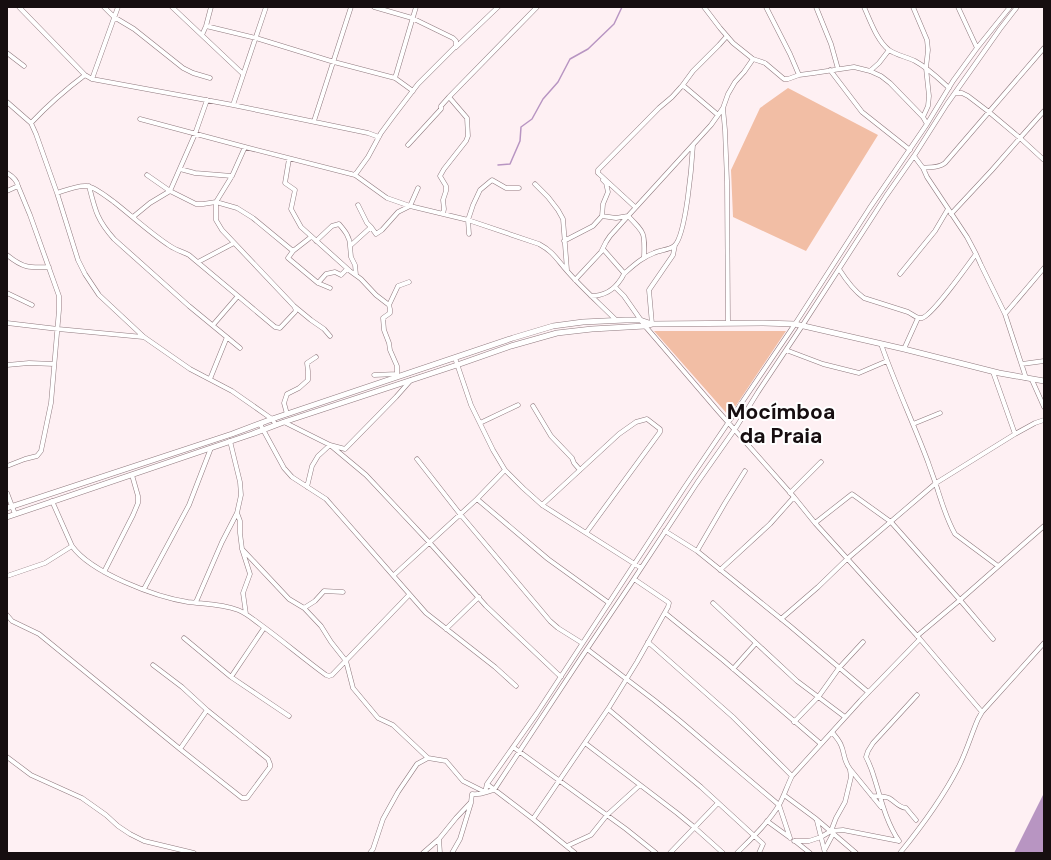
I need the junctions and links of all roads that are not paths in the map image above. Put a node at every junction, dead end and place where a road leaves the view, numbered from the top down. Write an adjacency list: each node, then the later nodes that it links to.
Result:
1 (19, 7): 39 (street)
2 (104, 7): 20 (street)
3 (118, 7): 20 (street)
4 (172, 7): 23 (street)
5 (211, 7): 22 (street)
6 (266, 7): 25 (street)
7 (351, 7): 32 (street)
8 (374, 7): 21 (street)
9 (416, 7): 21 (street)
10 (498, 7): 26 (street)
11 (537, 7): 48 (street)
12 (704, 7): 24 (street)
13 (766, 7): 40 (street)
14 (816, 7): 36 (street)
15 (864, 7): 29 (street)
16 (913, 7): 34 (street)
17 (958, 7): 27 (street)
18 (1010, 7): 27 (street)
19 (1018, 7): 47 (street)
20 (114, 17): 41 (street); 43 (street)
21 (412, 18): 26 (street); 42 (street)
22 (206, 26): 23 (street); 25 (street)
23 (202, 35): 38 (street)
24 (727, 36): 31 (street); 44 (street)
25 (256, 38): 32 (street); 38 (street)
26 (455, 47): 46 (street)
27 (977, 48): 45 (street)
28 (1044, 48): 54 (street)
29 (889, 50): 34 (street); 37 (street)
30 (7, 53): 33 (street)
31 (753, 59): 40 (street); 52 (street)
32 (334, 62): 42 (street); 58 (street)
33 (24, 66)
34 (926, 68): 45 (street); 56 (street)
35 (830, 70): 36 (street); 40 (street); 67 (street)
36 (838, 70): 37 (street)
37 (870, 71): 56 (street)
38 (244, 74): 51 (street)
39 (85, 75): 43 (street); 59 (street)
40 (800, 75)
41 (210, 78)
42 (395, 78): 46 (street)
43 (92, 79): 49 (street)
44 (682, 86): 55 (street); 74 (street)
45 (949, 88): 60 (street)
46 (413, 91): 62 (street)
47 (956, 92): 54 (street); 68 (street)
48 (449, 97): 64 (street); 91 (street)
49 (207, 100): 51 (street); 61 (street)
50 (7, 102): 59 (street)
51 (233, 105): 58 (street)
52 (723, 108): 55 (street); 136 (street)
53 (1044, 111): 63 (street)
54 (989, 112): 63 (street); 71 (street)
55 (718, 115): 65 (street)
56 (923, 117): 60 (street)
57 (140, 119): 61 (street)
58 (314, 121): 62 (street)
59 (31, 123): 85 (street)
60 (927, 124): 67 (street)
61 (195, 134): 66 (street); 72 (street)
62 (379, 137): 75 (street)
63 (1020, 138): 70 (street); 92 (street)
64 (408, 144)
65 (693, 144): 89 (street); 103 (street)
66 (245, 147): 69 (street); 77 (street)
67 (910, 150): 115 (street)
68 (914, 156): 71 (street); 114 (street)
69 (290, 159): 75 (street); 99 (street)
70 (1044, 160)
71 (923, 168): 90 (street)
72 (180, 169): 77 (street); 84 (street)
73 (7, 173): 79 (street)
74 (598, 173): 89 (street); 93 (street)
75 (355, 175): 88 (street)
76 (147, 176): 84 (street)
77 (232, 176): 86 (street)
78 (535, 184): 100 (street)
79 (18, 186): 83 (street); 111 (street)
80 (89, 186): 85 (street); 95 (street); 140 (street)
81 (418, 188): 88 (street)
82 (519, 188): 96 (street)
83 (7, 191)
84 (170, 191): 86 (street); 95 (street)
85 (57, 192): 145 (street)
86 (216, 202): 102 (street); 106 (street)
87 (358, 205): 97 (street)
88 (410, 206): 91 (street); 97 (street)
89 (635, 207): 94 (street)
90 (948, 209): 92 (street); 119 (street)
91 (442, 214): 96 (street)
92 (951, 214): 108 (street)
93 (602, 216): 94 (street); 100 (street)
94 (628, 216): 105 (street); 109 (street)
95 (133, 217): 110 (street)
96 (468, 220): 98 (street); 116 (street)
97 (371, 227): 104 (street)
98 (469, 234)
99 (311, 237): 101 (street); 106 (street)
100 (564, 241): 116 (street)
101 (316, 242): 104 (street); 113 (street)
102 (234, 243): 110 (street); 131 (street)
103 (676, 245): 109 (street); 138 (street)
104 (350, 246): 120 (street)
105 (603, 249): 117 (street); 121 (street)
106 (293, 251): 123 (street)
107 (7, 254): 111 (street)
108 (976, 254): 132 (street); 133 (street)
109 (644, 257): 117 (street)
110 (198, 262): 127 (street)
111 (49, 267): 143 (street)
112 (1044, 268): 132 (street)
113 (348, 269): 120 (street); 123 (street)
114 (840, 269): 118 (street); 133 (street)
115 (830, 270): 118 (street); 139 (street)
116 (567, 271): 121 (street)
117 (624, 273): 124 (street)
118 (836, 274): 142 (street)
119 (900, 274)
120 (356, 275): 130 (street)
121 (575, 280): 128 (street)
122 (409, 282): 130 (street)
123 (318, 283): 125 (street)
124 (614, 287): 128 (street); 135 (street)
125 (330, 288)
126 (7, 293): 129 (street)
127 (238, 296): 131 (street); 140 (street)
128 (590, 296): 134 (street)
129 (32, 305)
130 (389, 305): 160 (street)
131 (294, 306): 144 (street)
132 (1005, 314): 156 (street)
133 (918, 318): 149 (street)
134 (616, 320): 135 (street); 152 (street)
135 (640, 320): 138 (street); 141 (street)
136 (728, 323): 138 (street); 139 (street)
137 (7, 324): 143 (street)
138 (652, 324): 141 (street)
139 (795, 324): 142 (street); 174 (street)
140 (212, 325): 146 (street)
141 (645, 326): 158 (street); 174 (street)
142 (802, 326): 147 (street); 150 (street)
143 (58, 329): 145 (street); 155 (street)
144 (330, 336)
145 (144, 337): 162 (street)
146 (227, 338): 148 (street); 162 (street)
147 (881, 344): 149 (street); 154 (street)
148 (240, 348)
149 (904, 348): 159 (street)
150 (786, 350): 154 (street); 179 (street)
151 (316, 357): 170 (street)
152 (455, 358): 158 (street); 170 (street)
153 (1044, 361): 156 (street)
154 (887, 362): 177 (street)
155 (54, 364): 157 (street); 187 (street)
156 (1022, 364): 161 (street)
157 (7, 365)
158 (457, 365): 163 (street); 176 (street)
159 (993, 372): 161 (street); 181 (street)
160 (374, 375)
161 (1026, 378): 164 (street)
162 (210, 379): 171 (street)
163 (411, 380): 173 (street); 183 (street)
164 (1032, 380): 165 (street); 168 (street)
165 (1044, 381)
166 (518, 405): 176 (street)
167 (533, 406): 190 (street)
168 (1044, 407)
169 (940, 413): 177 (street)
170 (287, 414): 171 (street)
171 (272, 419): 175 (street); 178 (street)
172 (1044, 420): 181 (street)
173 (284, 422): 178 (street); 183 (street)
174 (728, 423): 179 (street); 196 (street)
175 (260, 424): 180 (street); 188 (street)
176 (480, 424): 189 (street)
177 (913, 424): 194 (street)
178 (276, 425): 180 (street)
179 (734, 429): 197 (street); 199 (street)
180 (263, 430): 182 (street); 195 (street)
181 (1015, 434): 194 (street)
182 (230, 441): 184 (street); 205 (street)
183 (330, 445): 195 (street); 214 (street)
184 (211, 448): 192 (street); 227 (street)
185 (417, 459): 207 (street)
186 (821, 462): 199 (street)
187 (7, 466)
188 (137, 466): 192 (street); 204 (street)
189 (505, 470): 201 (street); 203 (street)
190 (580, 470): 203 (street); 213 (street)
191 (745, 471): 217 (street)
192 (139, 472): 193 (street)
193 (132, 475): 202 (street); 223 (street)
194 (936, 483): 209 (street); 220 (street)
195 (307, 487): 224 (street)
196 (684, 488): 197 (street); 219 (street)
197 (690, 492): 212 (street)
198 (7, 493): 204 (street)
199 (790, 493): 200 (street)
200 (794, 497): 210 (street); 222 (street)
201 (477, 499): 207 (street); 233 (street)
202 (52, 501): 206 (street); 215 (street)
203 (542, 505): 213 (street)
204 (9, 508): 206 (street)
205 (238, 513): 216 (street); 232 (street)
206 (15, 514): 208 (street)
207 (460, 514): 214 (street); 247 (street)
208 (7, 517)
209 (891, 522): 210 (street); 218 (street); 231 (street)
210 (815, 523): 218 (street)
211 (1044, 526): 220 (street)
212 (665, 531): 217 (street); 221 (street)
213 (586, 533): 219 (street)
214 (429, 542): 224 (street); 230 (street)
215 (72, 546): 223 (street); 225 (street)
216 (242, 549): 235 (street); 237 (street)
217 (697, 551): 222 (street)
218 (847, 559): 239 (street); 243 (street)
219 (634, 564): 221 (street); 233 (street)
220 (998, 566): 231 (street)
221 (641, 568): 226 (street)
222 (720, 570): 239 (street)
223 (104, 572): 227 (street)
224 (394, 575): 229 (street)
225 (7, 576)
226 (634, 579): 236 (street); 250 (street)
227 (144, 589): 232 (street)
228 (343, 592): 235 (street)
229 (409, 595): 241 (street); 251 (street)
230 (479, 597): 241 (street); 256 (street)
231 (960, 600): 243 (street); 244 (street)
232 (196, 602): 237 (street)
233 (609, 603): 247 (street)
234 (713, 603): 248 (street)
235 (304, 608): 251 (street)
236 (665, 613): 245 (street); 254 (street)
237 (246, 614): 240 (street)
238 (7, 615): 272 (street)
239 (781, 619): 253 (street)
240 (264, 628): 251 (street); 255 (street)
241 (446, 629): 258 (street)
242 (184, 638): 255 (street)
243 (919, 638): 259 (street); 264 (street)
244 (993, 639)
245 (648, 642): 257 (street); 277 (street)
246 (863, 642): 253 (street)
247 (582, 643): 256 (street)
248 (756, 643): 254 (street); 261 (street)
249 (1044, 643): 264 (street)
250 (586, 649): 257 (street); 273 (street)
251 (346, 661): 275 (street)
252 (153, 665): 262 (street)
253 (839, 668): 259 (street); 261 (street)
254 (733, 669): 267 (street)
255 (231, 677): 265 (street)
256 (561, 677): 271 (street)
257 (626, 680): 263 (street); 288 (street)
258 (516, 686)
259 (868, 692): 266 (street)
260 (917, 695): 285 (street)
261 (818, 696): 266 (street); 267 (street)
262 (207, 710): 272 (street); 272 (street)
263 (608, 710): 269 (street); 287 (street)
264 (982, 712): 317 (street)
265 (289, 716)
266 (845, 717): 268 (street)
267 (794, 722): 270 (street)
268 (832, 732): 270 (street); 276 (street)
269 (585, 743): 278 (street); 280 (street)
270 (821, 744): 277 (street)
271 (513, 747): 273 (street); 279 (street)
272 (180, 749)
273 (519, 752): 278 (street); 281 (street)
274 (7, 757): 304 (street)
275 (428, 758): 282 (street); 305 (street)
276 (850, 769): 284 (street); 296 (street)
277 (792, 776): 283 (street)
278 (559, 781): 290 (street); 291 (street)
279 (487, 784): 281 (street); 282 (street)
280 (640, 785): 290 (street); 295 (street)
281 (494, 790): 282 (street); 291 (street)
282 (485, 792): 286 (street)
283 (784, 794): 288 (street); 292 (street)
284 (872, 796): 285 (street); 289 (street)
285 (880, 796): 289 (street); 293 (street)
286 (471, 802): 300 (street); 308 (street)
287 (718, 803): 295 (street); 297 (street)
288 (779, 806): 294 (street); 299 (street)
289 (883, 808): 296 (street)
290 (607, 815): 302 (street); 310 (street)
291 (533, 819): 302 (street)
292 (817, 820): 296 (street); 298 (street)
293 (916, 820)
294 (767, 821): 297 (street); 299 (street)
295 (694, 827): 311 (street); 312 (street)
296 (832, 833): 298 (street); 303 (street); 316 (street)
297 (754, 835): 313 (street); 314 (street)
298 (822, 836): 301 (street); 303 (street)
299 (790, 838): 301 (street)
300 (439, 839): 306 (street); 307 (street)
301 (794, 841): 315 (street)
302 (566, 846): 309 (street)
303 (825, 851)
304 (194, 853)
305 (370, 853)
306 (423, 853)
307 (440, 853)
308 (452, 853)
309 (575, 853)
310 (656, 853)
311 (670, 853)
312 (723, 853)
313 (737, 853)
314 (759, 853)
315 (810, 853)
316 (856, 853)
317 (900, 853)

